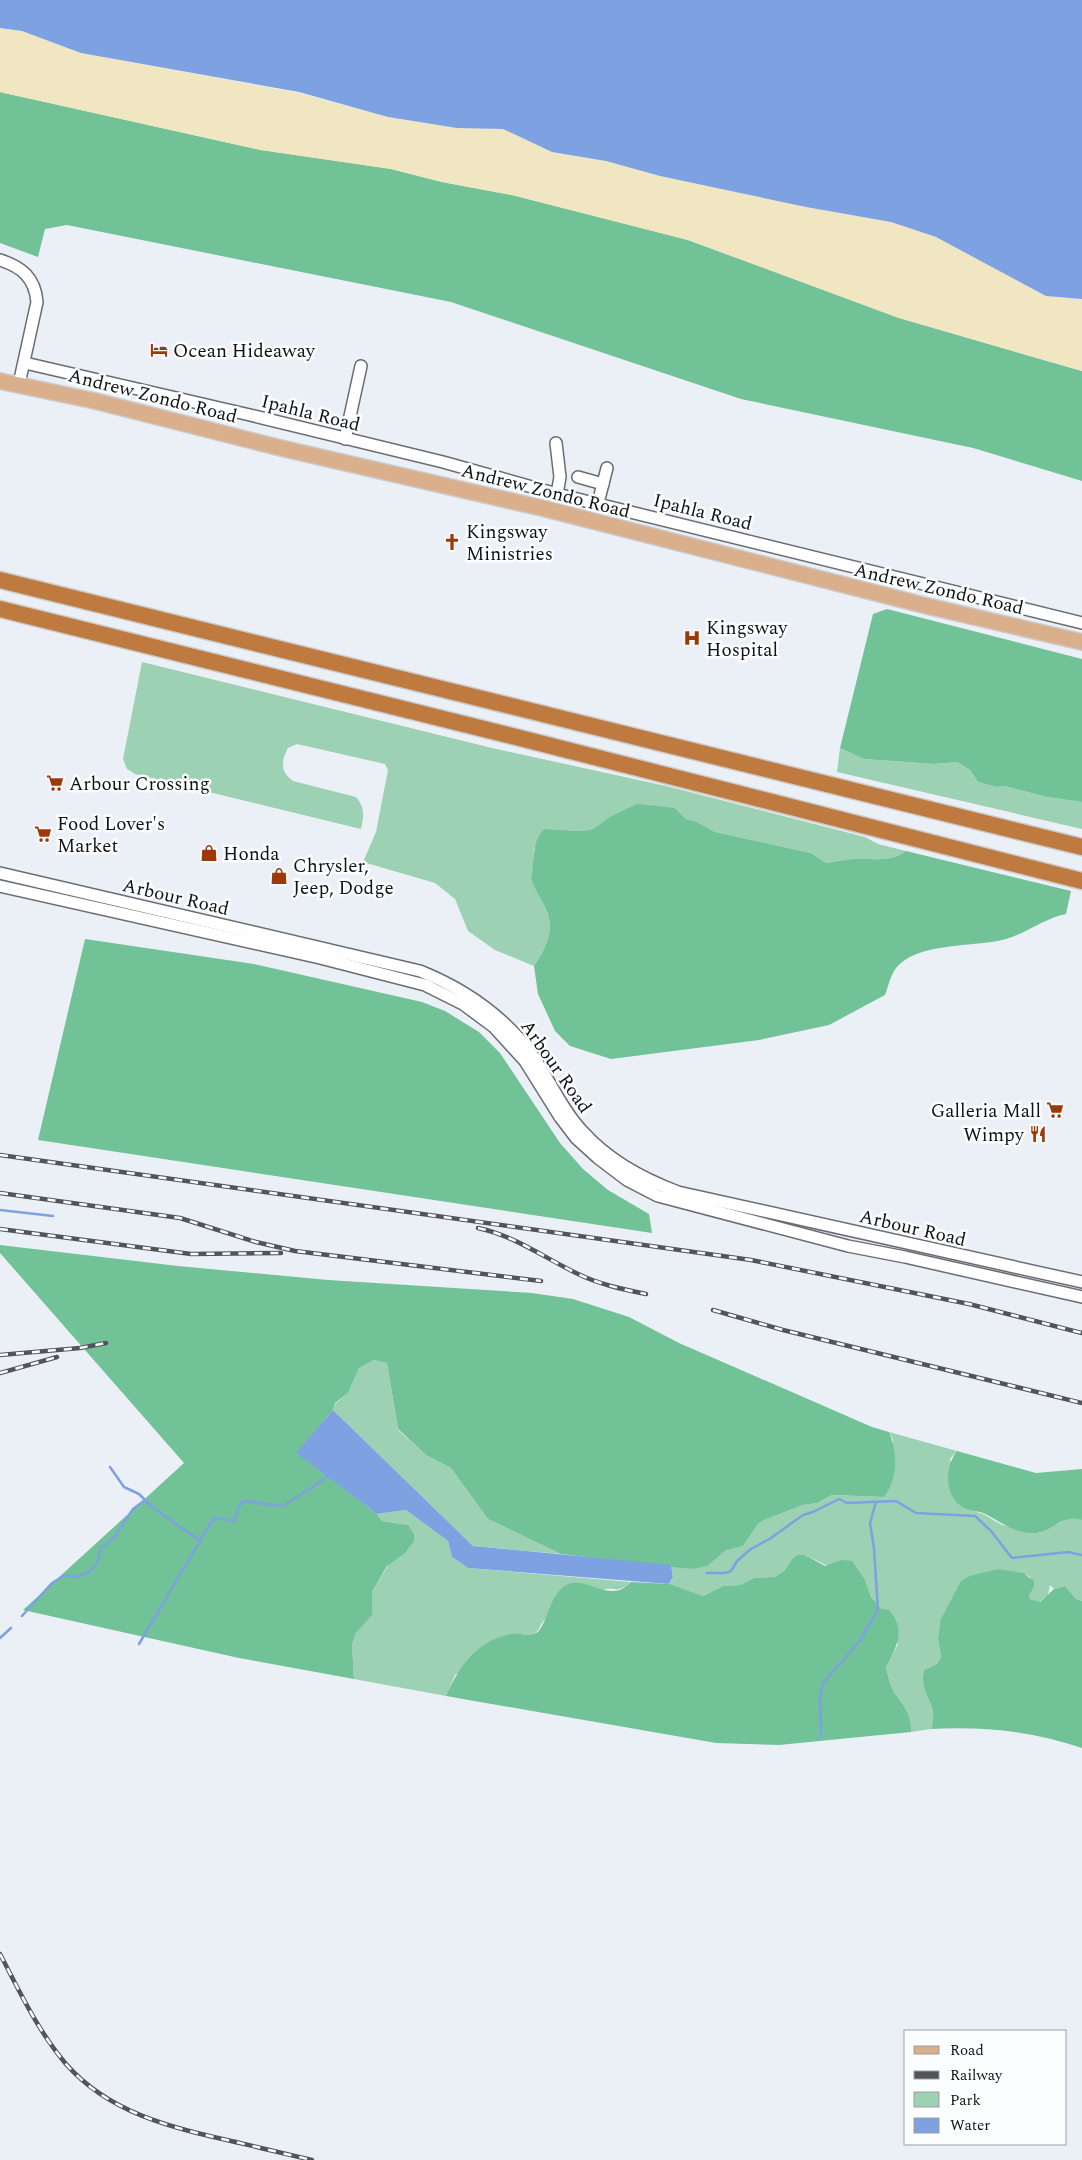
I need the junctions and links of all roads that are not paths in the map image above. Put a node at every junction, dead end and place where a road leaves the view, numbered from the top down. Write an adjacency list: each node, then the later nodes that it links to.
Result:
1 (0, 260): 2 (street)
2 (25, 363): 5 (street); 6 (street, Ipahla Road)
3 (361, 366): 6 (street)
4 (0, 381): 5 (main road, Andrew Zondo Road)
5 (19, 384): 16 (main road, Andrew Zondo Road)
6 (345, 439): 11 (street, Ipahla Road)
7 (556, 443): 11 (street)
8 (607, 468): 10 (street)
9 (578, 477): 10 (street)
10 (603, 484): 12 (street)
11 (556, 494): 12 (street, Ipahla Road)
12 (598, 503): 15 (street, Ipahla Road)
13 (0, 580): 17 (highway)
14 (0, 609): 19 (highway)
15 (1082, 623)
16 (1082, 642)
17 (1082, 847)
18 (0, 873): 21 (street, Arbour Road)
19 (1082, 882)
20 (0, 886): 22 (street, Arbour Road)
21 (1082, 1282)
22 (1082, 1297)

